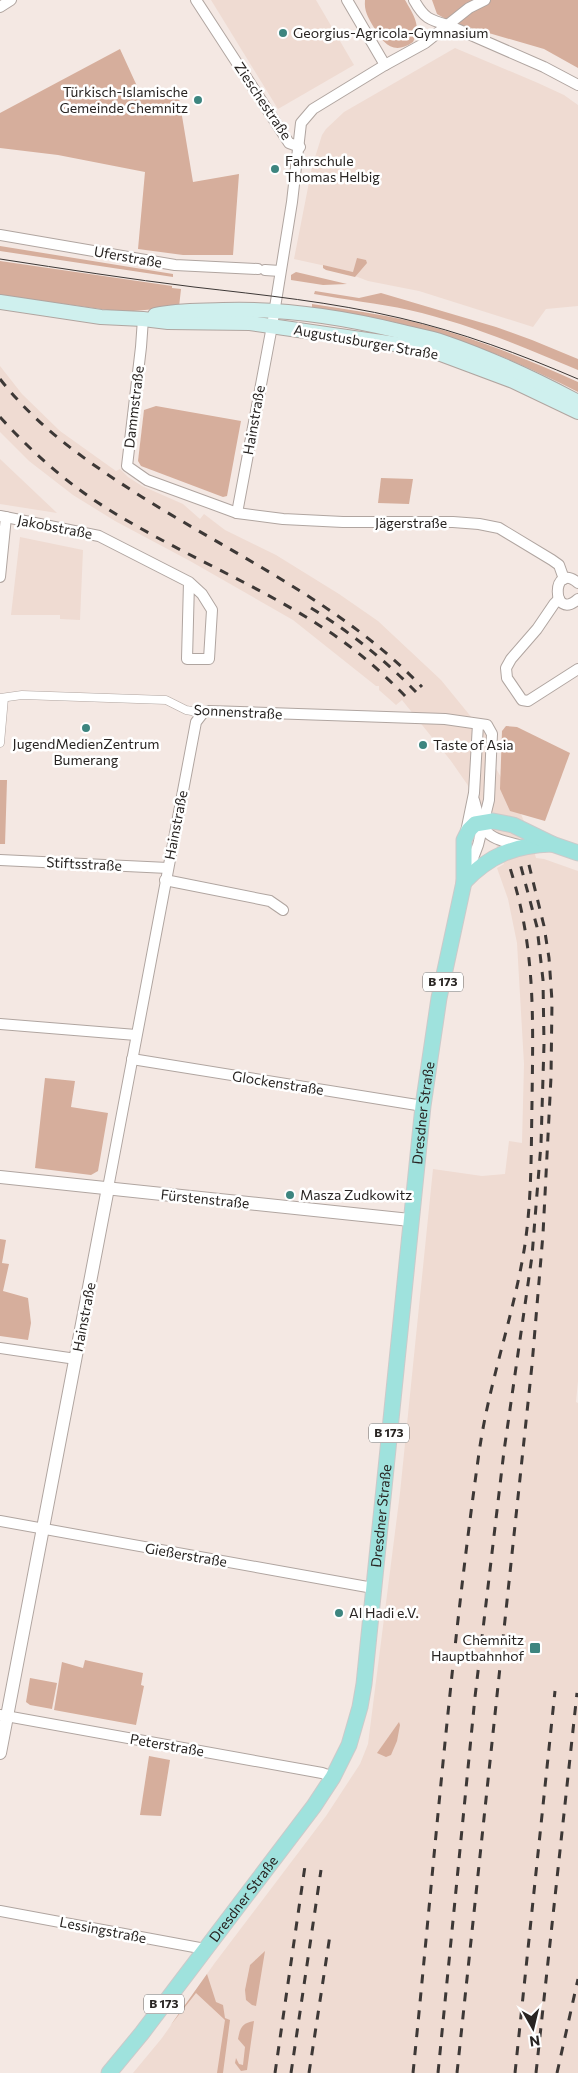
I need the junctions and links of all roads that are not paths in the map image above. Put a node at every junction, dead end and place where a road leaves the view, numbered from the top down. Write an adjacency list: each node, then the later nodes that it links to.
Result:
1 (11, 0): 6 (street)
2 (196, 0): 10 (street, Zieschestraße)
3 (347, 0): 8 (street)
4 (414, 0): 7 (street)
5 (485, 0): 7 (street)
6 (0, 6)
7 (448, 25): 8 (street); 9 (street)
8 (385, 65): 10 (street)
9 (578, 85)
10 (300, 147): 12 (street, Zieschestraße)
11 (0, 235): 12 (street, Uferstraße)
12 (280, 271): 14 (street, Zieschestraße)
13 (0, 302): 15 (main road, Augustusburger Straße)
14 (274, 311): 15 (main road, Augustusburger Straße); 16 (street, Zieschestraße); 17 (main road, Augustusburger Straße)
15 (142, 318): 16 (main road, Augustusburger Straße); 19 (street, Dammstraße)
16 (272, 326): 18 (main road, Augustusburger Straße); 19 (street, Hainstraße)
17 (578, 402)
18 (578, 412)
19 (237, 513): 22 (street, Jägerstraße)
20 (3, 517): 21 (street); 23 (street, Jakobstraße)
21 (0, 577)
22 (564, 579): 24 (street); 25 (street)
23 (189, 582): 23 (street, Jakobstraße)
24 (578, 583)
25 (559, 599): 26 (street); 27 (street)
26 (578, 599)
27 (578, 669)
28 (2, 698): 29 (street, Sonnenstraße); 31 (street)
29 (203, 712): 30 (street, Sonnenstraße); 39 (street, Hainstraße)
30 (478, 724): 32 (street); 33 (street, Dresdner Straße)
31 (0, 743)
32 (474, 799): 33 (street); 34 (street)
33 (482, 824): 34 (main road, Dresdner Straße); 35 (main road); 36 (street); 41 (street, Dresdner Straße)
34 (464, 840): 41 (main road, Dresdner Straße / B 173)
35 (552, 844): 36 (main road); 37 (main road)
36 (525, 847): 41 (main road)
37 (578, 853)
38 (0, 860): 39 (street, Stiftsstraße)
39 (168, 868): 40 (street, Hainstraße)
40 (165, 880): 42 (street); 44 (street, Hainstraße)
41 (464, 882): 46 (main road, Dresdner Straße / B 173)
42 (283, 910)
43 (0, 1024): 44 (street)
44 (136, 1035): 45 (street, Hainstraße)
45 (132, 1059): 46 (street, Glockenstraße); 48 (street, Hainstraße)
46 (423, 1106): 49 (main road, Dresdner Straße / B 173)
47 (0, 1177): 48 (street, Fürstenstraße)
48 (108, 1188): 49 (street, Fürstenstraße); 51 (street, Hainstraße)
49 (410, 1220): 54 (main road, Dresdner Straße / B 173)
50 (0, 1348): 51 (street)
51 (76, 1359): 53 (street, Hainstraße)
52 (0, 1521): 53 (street, Gießerstraße)
53 (43, 1530): 54 (street, Gießerstraße); 55 (street, Hainstraße)
54 (373, 1588): 57 (main road, Dresdner Straße / B 173)
55 (4, 1716): 56 (street, Hainstraße); 57 (street, Peterstraße)
56 (0, 1753)
57 (333, 1777): 59 (main road, Dresdner Straße / B 173)
58 (0, 1911): 59 (street, Lessingstraße)
59 (206, 1949): 60 (main road, Dresdner Straße / B 173)
60 (109, 2073)

